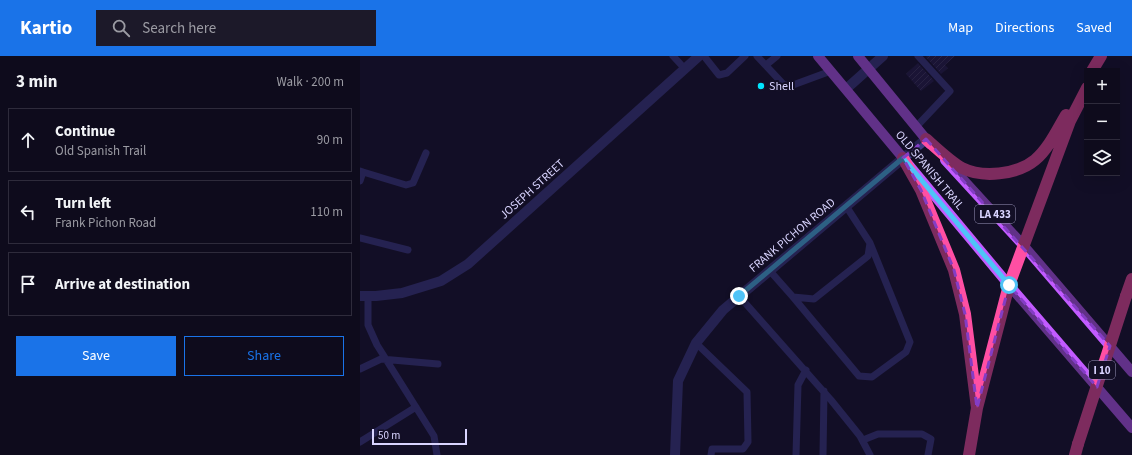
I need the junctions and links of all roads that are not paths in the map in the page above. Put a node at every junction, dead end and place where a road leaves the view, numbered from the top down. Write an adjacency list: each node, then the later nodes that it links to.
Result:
1 (673, 56): 16 (lane)
2 (699, 56): 16 (street, JOSEPH STREET)
3 (704, 56): 4 (lane)
4 (745, 56)
5 (757, 56): 12 (lane)
6 (777, 56): 12 (lane)
7 (818, 56): 17 (main road, OLD SPANISH TRAIL / LA 433)
8 (858, 56): 13 (main road, OLD SPANISH TRAIL / LA 433)
9 (883, 56): 13 (street)
10 (918, 56): 21 (lane)
11 (1102, 56): 14 (highway); 15 (highway)
12 (766, 65): 17 (lane)
13 (869, 68): 19 (street); 21 (main road, OLD SPANISH TRAIL / LA 433)
14 (1094, 68)
15 (1097, 68)
16 (685, 69): 35 (street, JOSEPH STREET)
17 (830, 71): 19 (main road, OLD SPANISH TRAIL / LA 433)
18 (1084, 84): 22 (highway)
19 (846, 89): 24 (main road, OLD SPANISH TRAIL / LA 433)
20 (1084, 94): 30 (highway)
21 (916, 127): 22 (main road, OLD SPANISH TRAIL / LA 433)
22 (926, 139): 24 (street, FRANK PICHON ROAD); 30 (main road, OLD SPANISH TRAIL / LA 433)
23 (426, 153): 25 (lane)
24 (903, 158): 27 (street, FRANK PICHON ROAD); 34 (main road, OLD SPANISH TRAIL / LA 433); 46 (highway)
25 (361, 172): 26 (lane)
26 (360, 181)
27 (846, 206): 29 (lane); 32 (street, FRANK PICHON ROAD)
28 (360, 238): 31 (lane)
29 (870, 243): 37 (lane); 37 (lane)
30 (1023, 245): 34 (highway); 43 (main road, OLD SPANISH TRAIL / LA 433)
31 (408, 250)
32 (770, 271): 36 (street, FRANK PICHON ROAD); 37 (lane)
33 (1132, 279): 50 (highway, I 10, bridge)
34 (1009, 285): 46 (highway); 47 (main road, OLD SPANISH TRAIL / LA 433)
35 (364, 296): 39 (lane)
36 (739, 296): 38 (street, FRANK PICHON ROAD); 42 (lane)
37 (793, 297)
38 (696, 343): 52 (street, FRANK PICHON ROAD); 53 (lane)
39 (386, 359): 40 (lane); 41 (lane); 45 (lane)
40 (438, 364)
41 (360, 369)
42 (806, 370): 44 (lane); 54 (lane)
43 (1132, 372)
44 (824, 391): 48 (lane); 55 (lane)
45 (416, 407): 49 (lane); 51 (lane)
46 (977, 408): 58 (highway)
47 (1132, 428)
48 (862, 440): 56 (lane); 57 (lane)
49 (360, 442)
50 (1076, 450)
51 (437, 455)
52 (676, 455)
53 (711, 455)
54 (796, 455)
55 (823, 455)
56 (870, 455)
57 (928, 455)
58 (969, 455)

